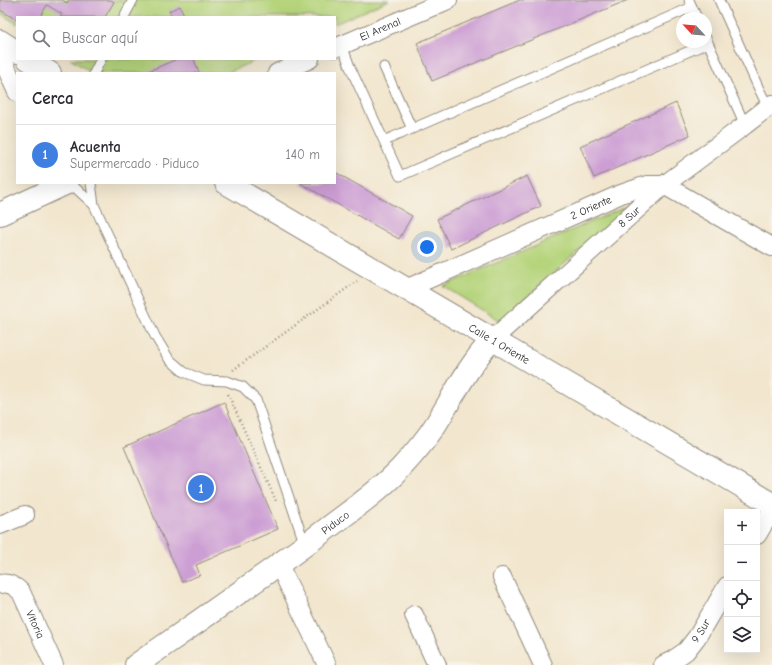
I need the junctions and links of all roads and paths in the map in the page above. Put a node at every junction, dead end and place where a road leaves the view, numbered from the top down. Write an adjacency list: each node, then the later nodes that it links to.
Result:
1 (133, 0): 5 (lane)
2 (448, 0): 7 (street, El Arenal)
3 (719, 0): 20 (lane)
4 (690, 3): 22 (lane)
5 (125, 16)
6 (0, 41): 10 (main road)
7 (338, 47): 23 (lane)
8 (691, 48): 23 (lane)
9 (710, 48): 21 (lane)
10 (16, 51)
11 (0, 54): 19 (street)
12 (30, 60): 16 (main road)
13 (100, 60): 17 (lane)
14 (308, 60): 18 (street)
15 (384, 67): 22 (lane)
16 (48, 72)
17 (94, 72)
18 (279, 72)
19 (16, 90)
20 (770, 106): 21 (street, 8 Sur)
21 (745, 125): 27 (street, 8 Sur)
22 (412, 129): 23 (lane)
23 (384, 141)
24 (63, 184): 28 (lane); 29 (main road)
25 (91, 184): 28 (lane)
26 (228, 184): 31 (main road, Calle 1 Oriente)
27 (664, 185): 30 (street); 32 (street, 2 Oriente); 33 (street, 8 Sur)
28 (94, 205): 34 (lane)
29 (0, 214)
30 (772, 247)
31 (366, 265): 32 (main road, Calle 1 Oriente); 34 (path)
32 (406, 289): 33 (main road, Calle 1 Oriente)
33 (493, 339): 36 (main road, Calle 1 Oriente); 41 (main road, Piduco)
34 (227, 381): 35 (path); 41 (lane)
35 (277, 504)
36 (772, 504)
37 (772, 510): 40 (street)
38 (25, 515): 39 (street)
39 (0, 525)
40 (760, 530)
41 (305, 545): 42 (main road, Piduco)
42 (278, 565): 48 (main road, Piduco); 49 (street)
43 (502, 577): 51 (street)
44 (7, 585): 47 (street, Vitoria)
45 (724, 591): 52 (street, 9 Sur)
46 (414, 615): 50 (street)
47 (54, 665)
48 (136, 665)
49 (326, 665)
50 (437, 665)
51 (543, 665)
52 (663, 665)

